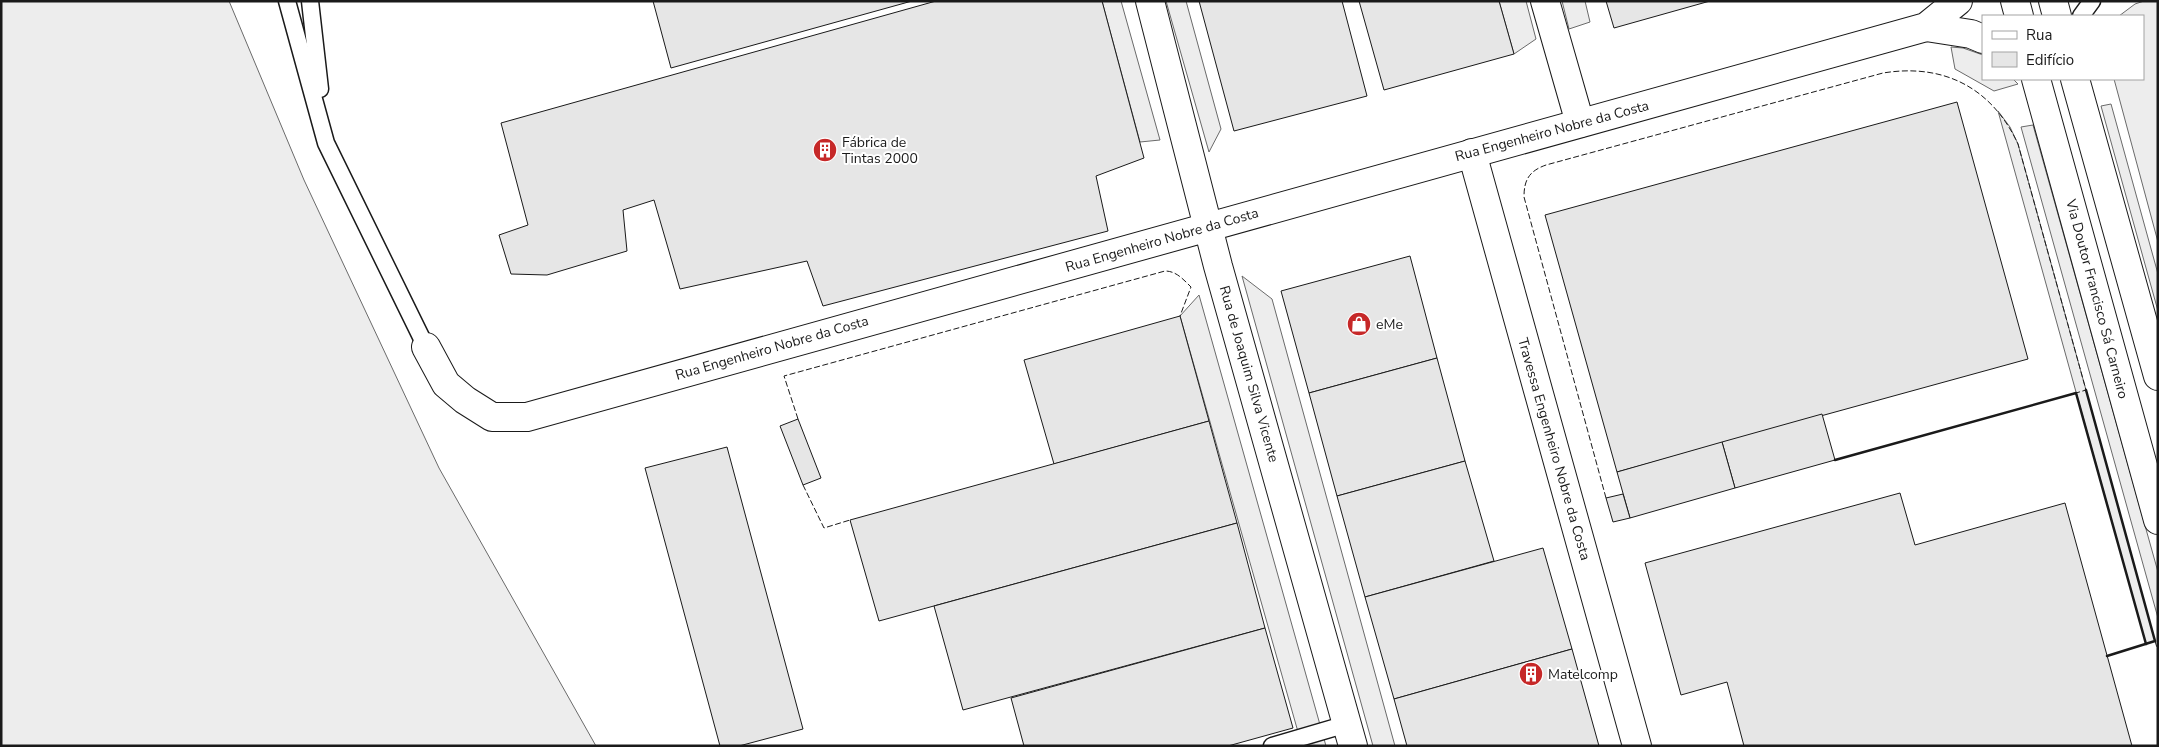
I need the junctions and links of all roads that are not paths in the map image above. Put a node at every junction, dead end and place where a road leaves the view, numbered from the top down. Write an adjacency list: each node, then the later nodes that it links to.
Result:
1 (287, 1): 17 (lane)
2 (310, 1): 17 (lane)
3 (1150, 1): 19 (street, Rua de Joaquim Silva Vicente)
4 (1545, 1): 16 (street)
5 (1958, 1): 12 (street, Rua Engenheiro Nobre da Costa)
6 (2014, 1): 9 (street)
7 (2053, 1): 10 (street)
8 (2092, 1): 11 (lane)
9 (2019, 15)
10 (2058, 15)
11 (2082, 15)
12 (1926, 27): 13 (street, Rua Engenheiro Nobre da Costa); 16 (street, Rua Engenheiro Nobre da Costa)
13 (1982, 38)
14 (2036, 80): 22 (street, Via Doutor Francisco Sá Carneiro)
15 (2075, 80): 21 (street)
16 (1580, 123): 18 (street, Rua Engenheiro Nobre da Costa)
17 (326, 143): 20 (lane)
18 (1472, 153): 19 (street, Rua Engenheiro Nobre da Costa); 25 (street, Travessa Engenheiro Nobre da Costa)
19 (1208, 227): 20 (street, Rua Engenheiro Nobre da Costa); 23 (street, Rua de Joaquim Silva Vicente)
20 (426, 347)
21 (2158, 376)
22 (2158, 520)
23 (1350, 735): 24 (lane)
24 (1272, 746)
25 (1637, 746)

